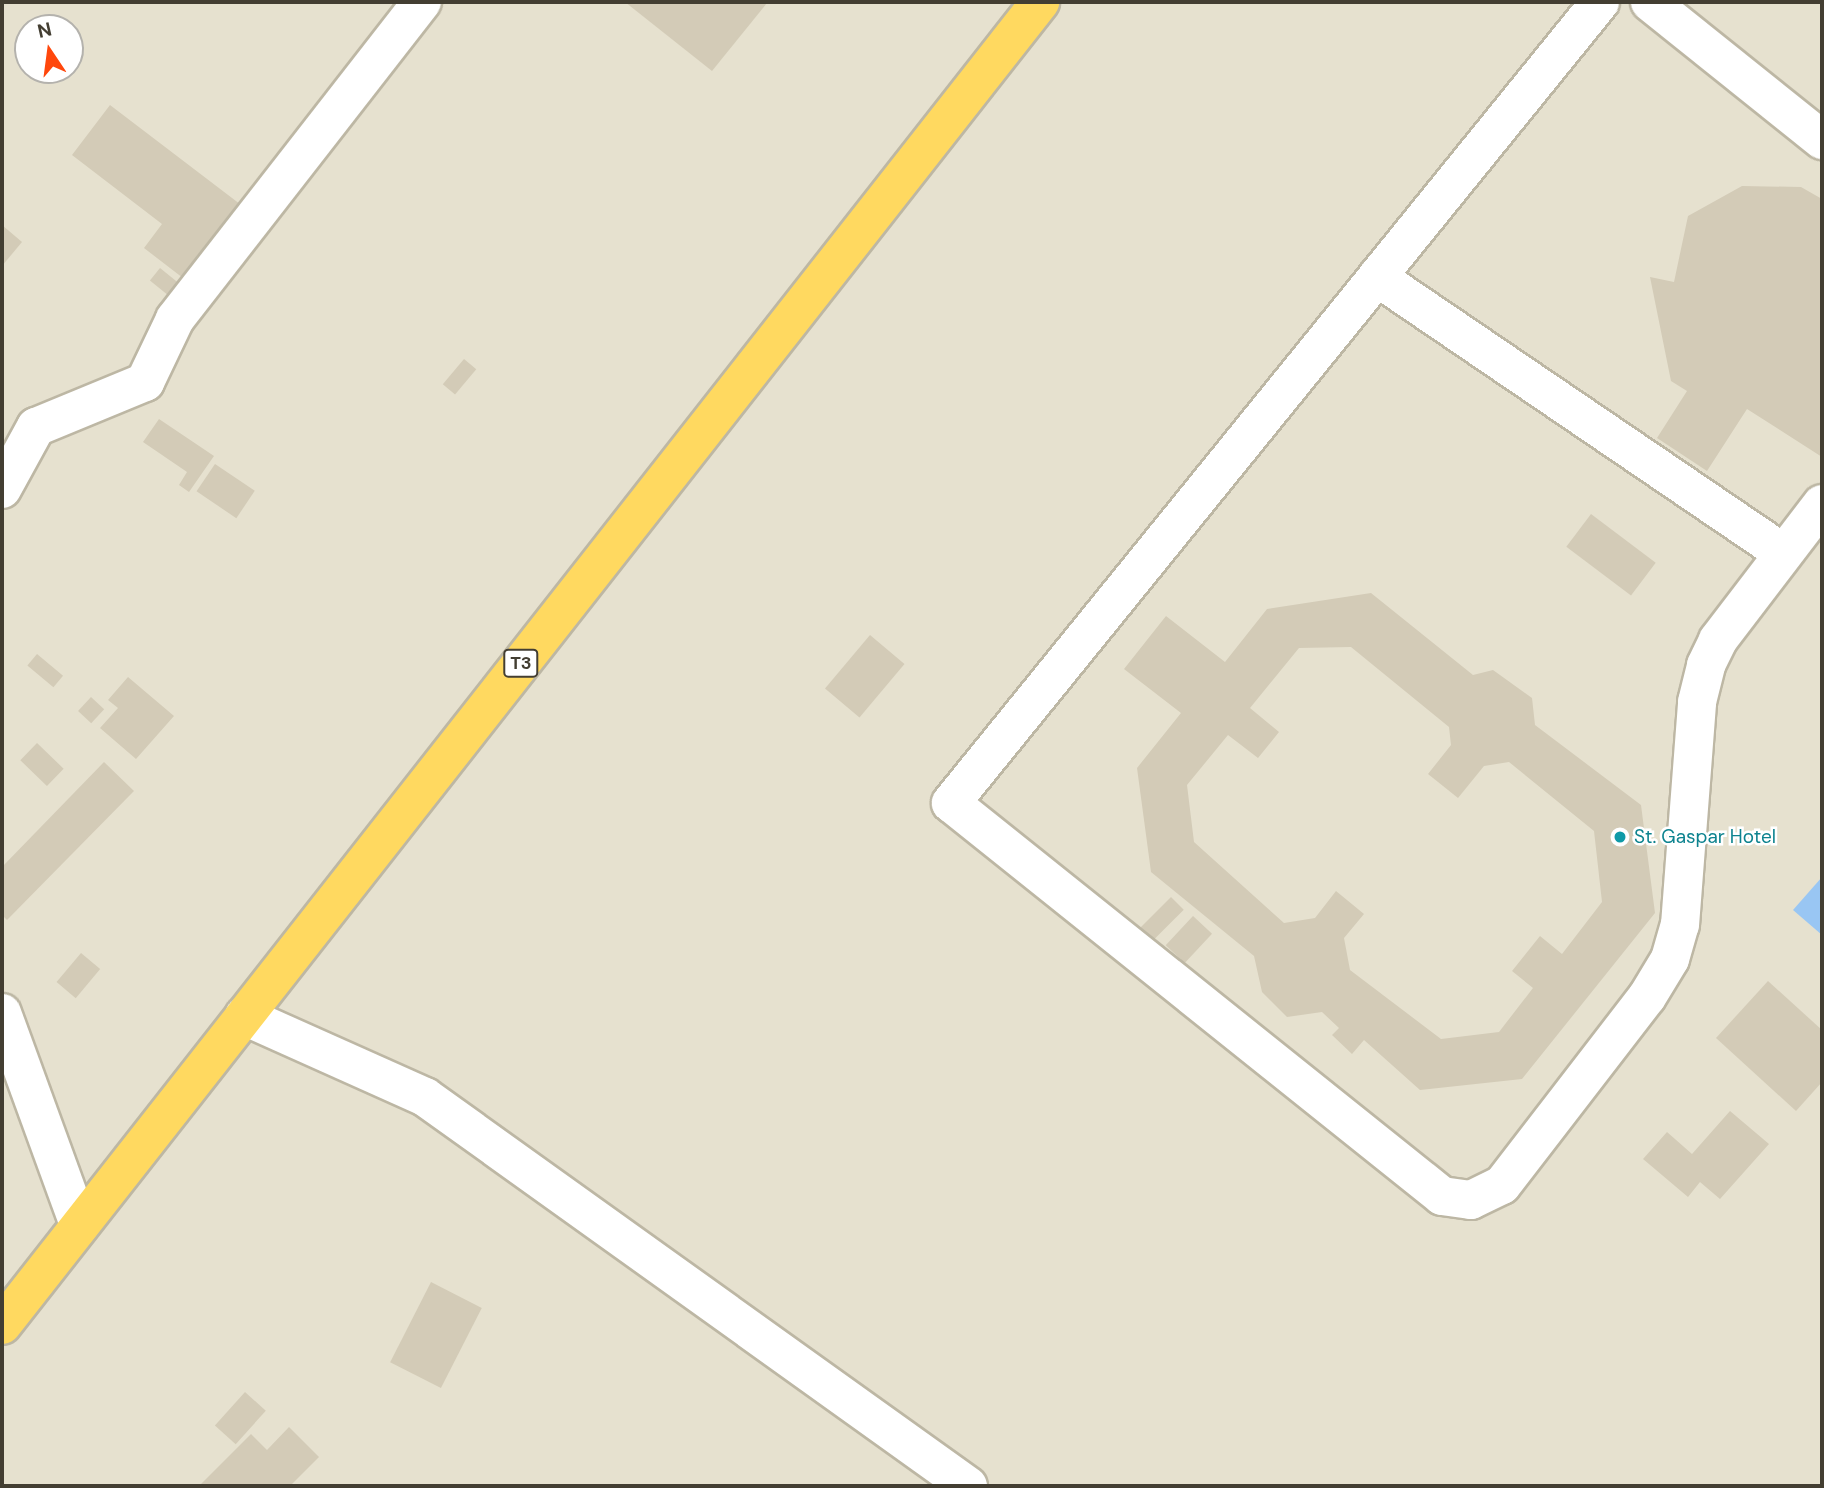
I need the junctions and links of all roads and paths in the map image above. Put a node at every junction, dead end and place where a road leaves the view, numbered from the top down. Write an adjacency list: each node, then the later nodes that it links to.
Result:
1 (422, 2): 7 (street)
2 (1040, 2): 11 (highway, T3)
3 (1600, 2): 6 (street)
4 (1650, 2): 5 (street)
5 (1822, 140)
6 (1377, 277): 9 (street); 9 (street)
7 (2, 489)
8 (1822, 504): 9 (street)
9 (1782, 552)
10 (2, 1013): 12 (street)
11 (244, 1016): 12 (highway, T3); 14 (street)
12 (79, 1226): 13 (highway, T3)
13 (2, 1325)
14 (968, 1486)

